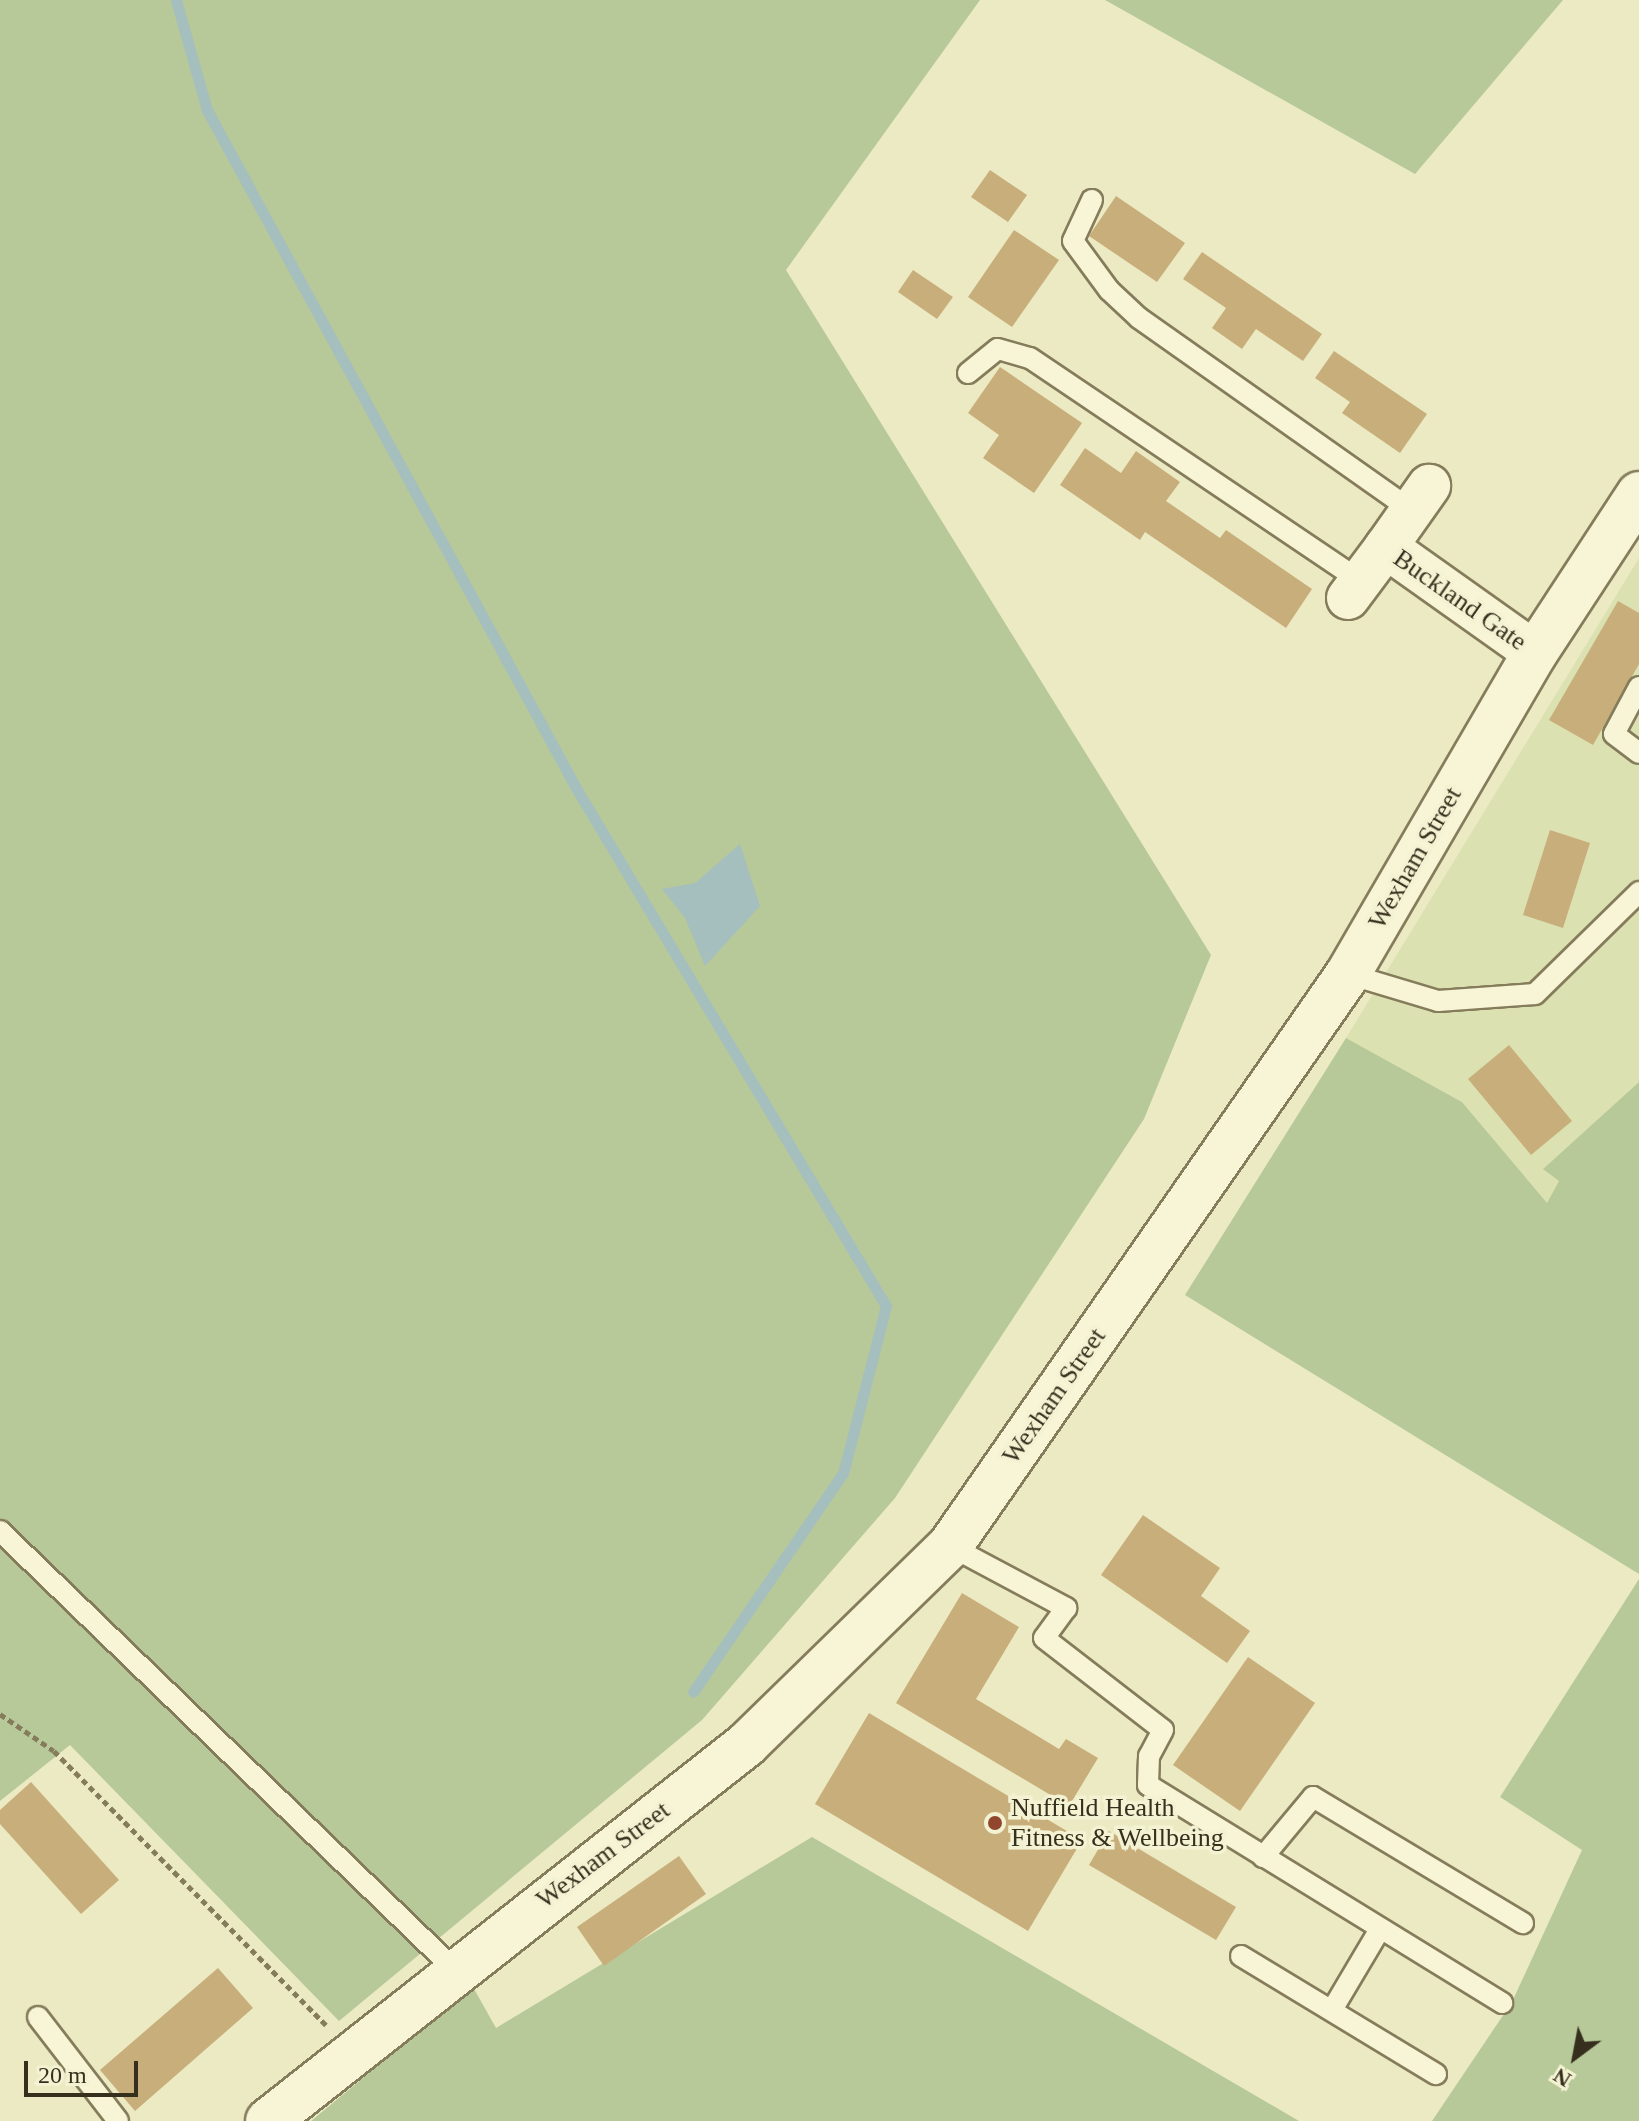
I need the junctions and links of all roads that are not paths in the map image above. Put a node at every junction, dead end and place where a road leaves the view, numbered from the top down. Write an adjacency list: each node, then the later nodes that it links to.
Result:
1 (1092, 200): 4 (lane)
2 (968, 373): 6 (lane)
3 (1639, 494): 7 (street, Wexham Street)
4 (1420, 498): 5 (street, Buckland Gate)
5 (1386, 547): 6 (street, Buckland Gate); 7 (street, Buckland Gate)
6 (1355, 590)
7 (1535, 653): 11 (street, Wexham Street)
8 (1639, 687): 9 (lane)
9 (1639, 753)
10 (1639, 892): 11 (lane)
11 (1348, 974): 13 (street, Wexham Street)
12 (0, 1531): 18 (lane)
13 (950, 1546): 14 (lane); 18 (street, Wexham Street)
14 (1263, 1857): 15 (lane); 16 (lane)
15 (1523, 1923)
16 (1380, 1929): 19 (lane); 20 (lane)
17 (1241, 1956): 20 (lane)
18 (454, 1969): 24 (street, Wexham Street)
19 (1502, 2003)
20 (1332, 2010): 22 (lane)
21 (38, 2017): 23 (lane)
22 (1436, 2074)
23 (118, 2121)
24 (268, 2121)

